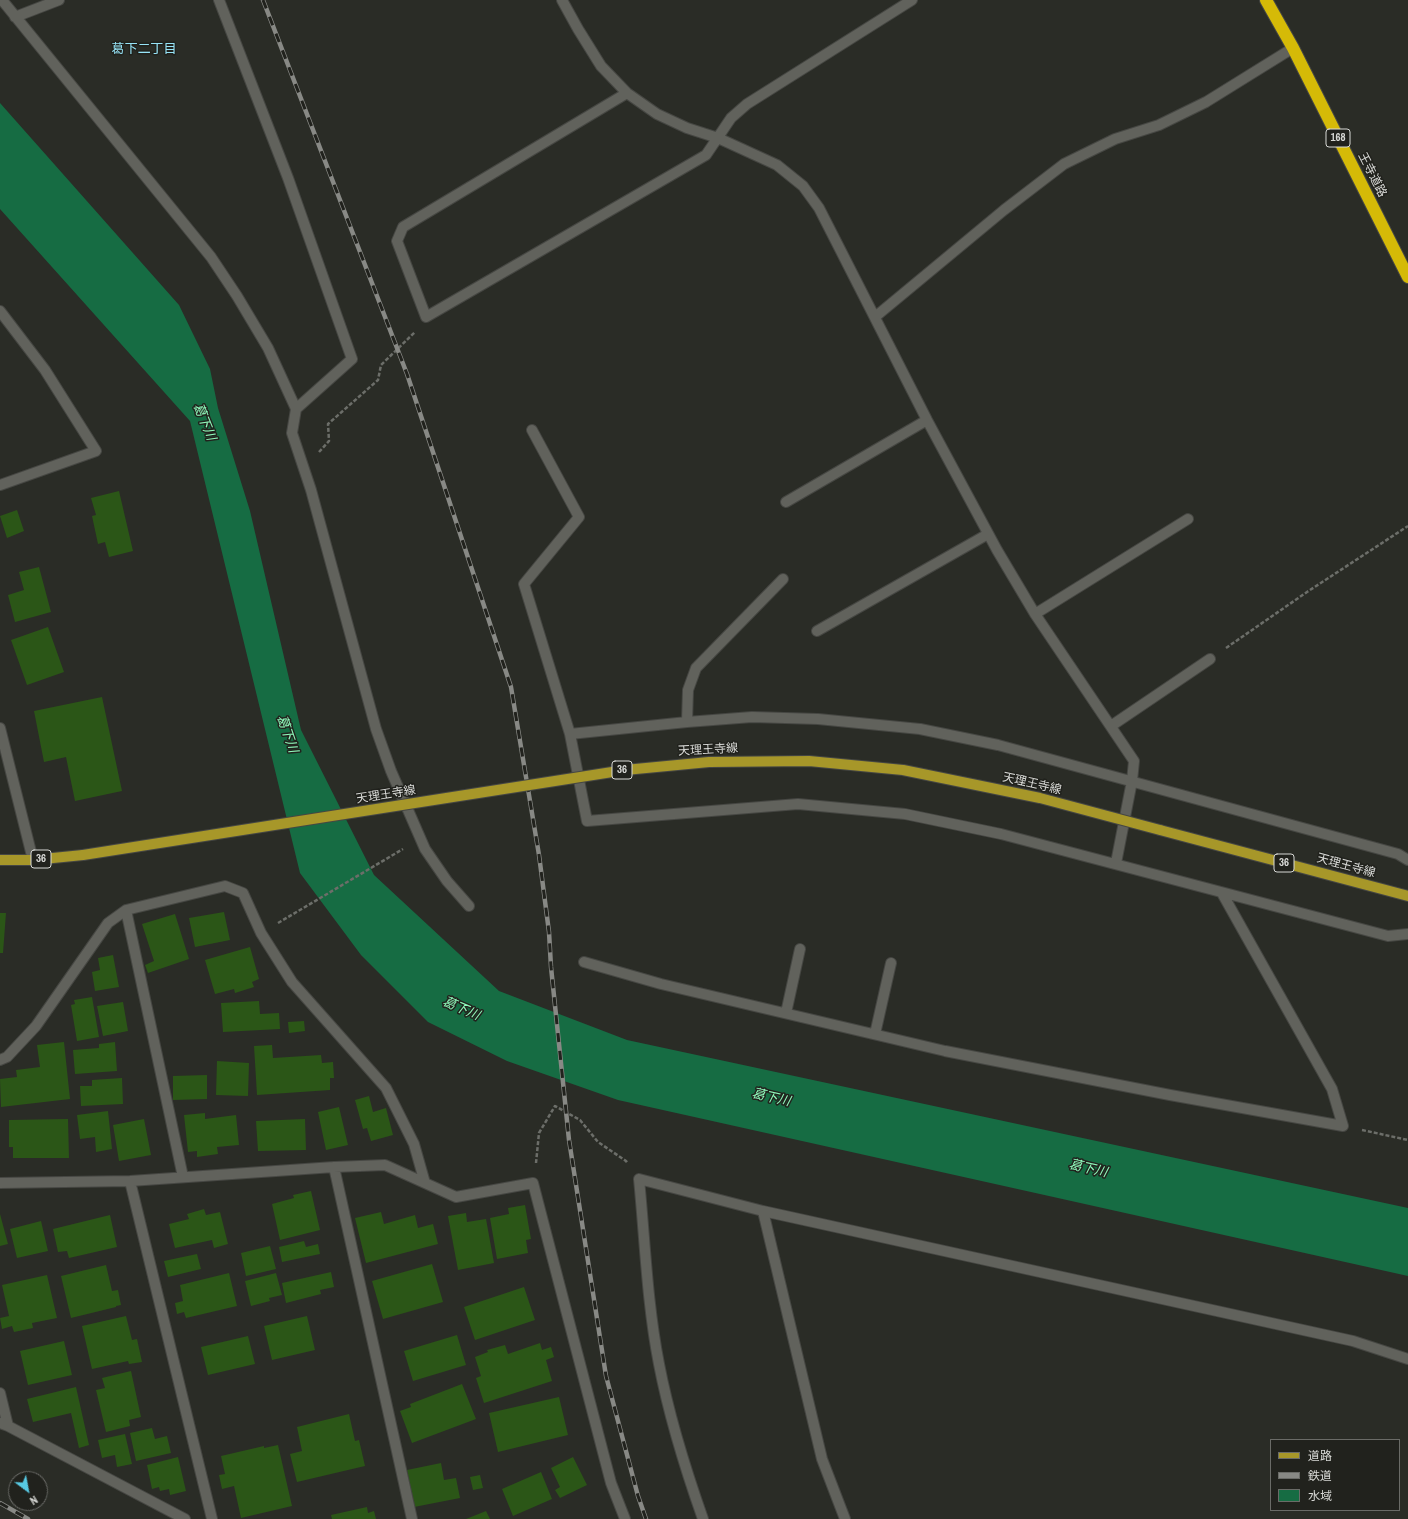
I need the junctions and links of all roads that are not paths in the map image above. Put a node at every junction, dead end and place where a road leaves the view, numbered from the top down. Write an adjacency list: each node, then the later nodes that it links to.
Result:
1 (2, 0): 7 (street)
2 (59, 0): 7 (street)
3 (219, 0): 14 (street)
4 (562, 0): 9 (street)
5 (912, 0): 10 (street)
6 (1266, 0): 8 (highway, 王寺道路 / 168)
7 (16, 17): 14 (street)
8 (1293, 48): 11 (highway, 王寺道路 / 168); 13 (street)
9 (627, 93): 10 (street); 10 (street)
10 (718, 138): 13 (street)
11 (1406, 270)
12 (0, 311): 17 (street)
13 (875, 317): 15 (street)
14 (296, 409): 36 (street)
15 (928, 420): 18 (street); 20 (street)
16 (532, 430): 28 (street)
17 (0, 485)
18 (786, 502)
19 (1188, 519): 22 (street)
20 (988, 534): 22 (street); 23 (street)
21 (783, 579): 25 (street)
22 (1035, 614): 26 (street)
23 (817, 631)
24 (1210, 659): 26 (street)
25 (687, 722): 28 (street); 29 (street)
26 (1111, 726): 29 (street)
27 (0, 731): 31 (street)
28 (570, 734): 33 (street)
29 (1132, 781): 32 (street); 33 (street)
30 (0, 860): 31 (main road, 天理王寺線 / 36)
31 (33, 860): 35 (main road, 天理王寺線 / 36, bridge)
32 (1408, 860)
33 (1116, 863): 34 (street)
34 (1222, 893): 38 (street); 43 (street)
35 (1408, 896)
36 (469, 906)
37 (126, 910): 44 (street); 46 (street); 49 (street)
38 (1408, 934)
39 (800, 949): 42 (street)
40 (584, 962): 42 (street)
41 (891, 963): 43 (street)
42 (786, 1013): 43 (street)
43 (875, 1034)
44 (0, 1060)
45 (334, 1167): 46 (street); 49 (street); 56 (street)
46 (183, 1177): 47 (street)
47 (130, 1181): 48 (street); 55 (street)
48 (0, 1182)
49 (425, 1183): 57 (street)
50 (763, 1211): 51 (street); 58 (street); 59 (street)
51 (1408, 1359)
52 (0, 1393): 53 (street)
53 (4, 1425): 54 (street)
54 (184, 1519)
55 (212, 1519)
56 (412, 1519)
57 (625, 1519)
58 (703, 1519)
59 (845, 1519)

